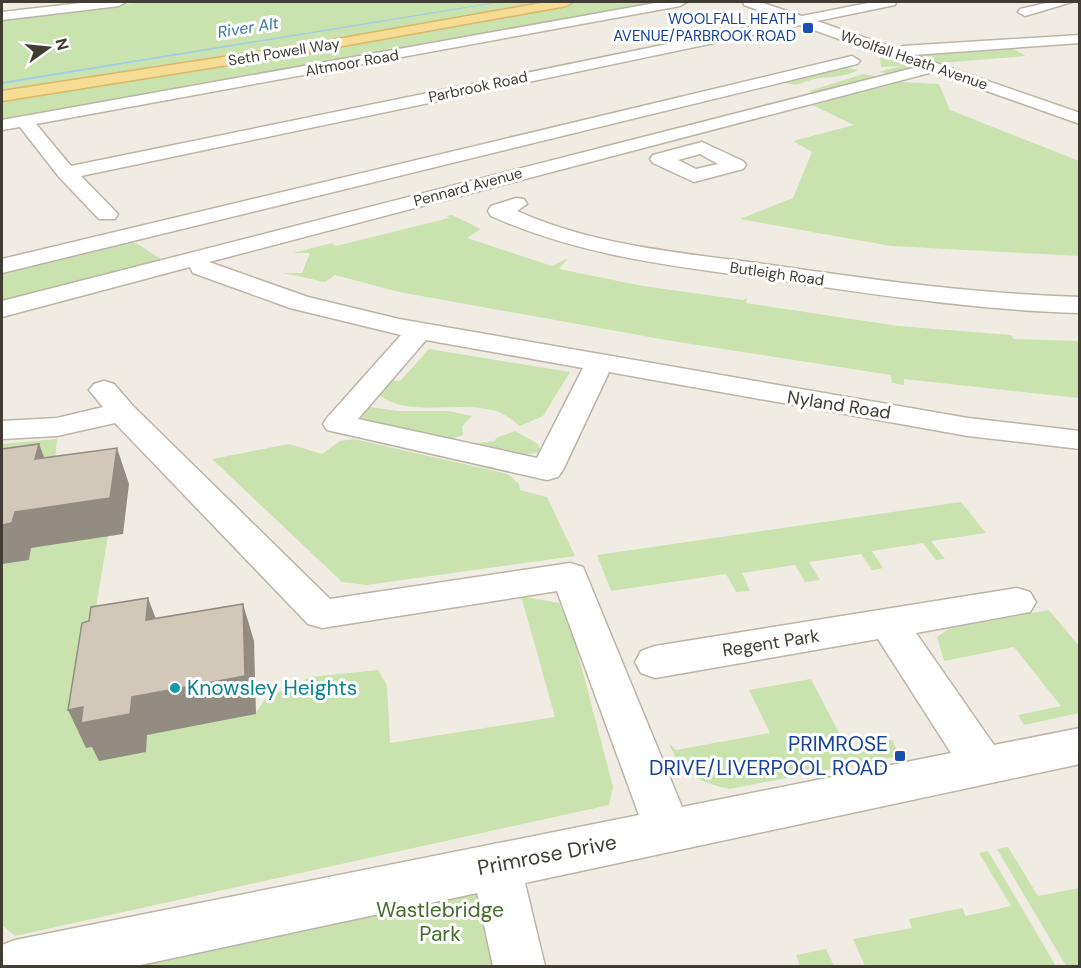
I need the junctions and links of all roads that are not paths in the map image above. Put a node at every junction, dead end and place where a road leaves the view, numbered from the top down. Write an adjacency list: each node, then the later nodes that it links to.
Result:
1 (6, 2): 8 (street)
2 (119, 2): 10 (street)
3 (566, 2): 18 (main road, Seth Powell Way)
4 (680, 2): 20 (street, Altmoor Road)
5 (749, 2): 11 (street, Woolfall Heath Avenue)
6 (890, 2): 11 (street, Parbrook Road)
7 (1065, 2): 9 (street)
8 (2, 10)
9 (1040, 15)
10 (2, 16)
11 (802, 20): 13 (street, Woolfall Heath Avenue); 25 (street, Parbrook Road)
12 (1080, 39): 13 (street)
13 (893, 53): 17 (street, Woolfall Heath Avenue)
14 (977, 64): 16 (street)
15 (851, 65): 21 (street, Pennard Avenue)
16 (956, 66)
17 (934, 67): 19 (street, Woolfall Heath Avenue); 23 (street, Pennard Avenue)
18 (2, 96)
19 (1080, 119)
20 (24, 120): 22 (street, Altmoor Road); 25 (street)
21 (605, 120): 23 (street); 28 (street, Pennard Avenue)
22 (2, 125)
23 (647, 140): 24 (street); 29 (street, Pennard Avenue)
24 (677, 155)
25 (66, 173): 27 (street)
26 (516, 204): 31 (street, Butleigh Road)
27 (107, 214)
28 (141, 233): 29 (street, Nyland Road); 30 (street, Pennard Avenue)
29 (194, 264): 32 (street, Pennard Avenue); 33 (street, Nyland Road)
30 (2, 266)
31 (1080, 305)
32 (2, 309)
33 (419, 331): 34 (street, Nyland Road); 34 (street)
34 (599, 363): 36 (street, Nyland Road)
35 (2, 430): 42 (street)
36 (1080, 440)
37 (1017, 602): 38 (street, Regent Park)
38 (888, 624): 39 (street, Regent Park); 41 (street)
39 (655, 662)
40 (1080, 746): 41 (street, Primrose Drive)
41 (983, 765): 42 (street, Primrose Drive)
42 (668, 830): 43 (street, Primrose Drive)
43 (496, 866): 44 (street, Primrose Drive); 45 (street)
44 (15, 966)
45 (519, 966)

